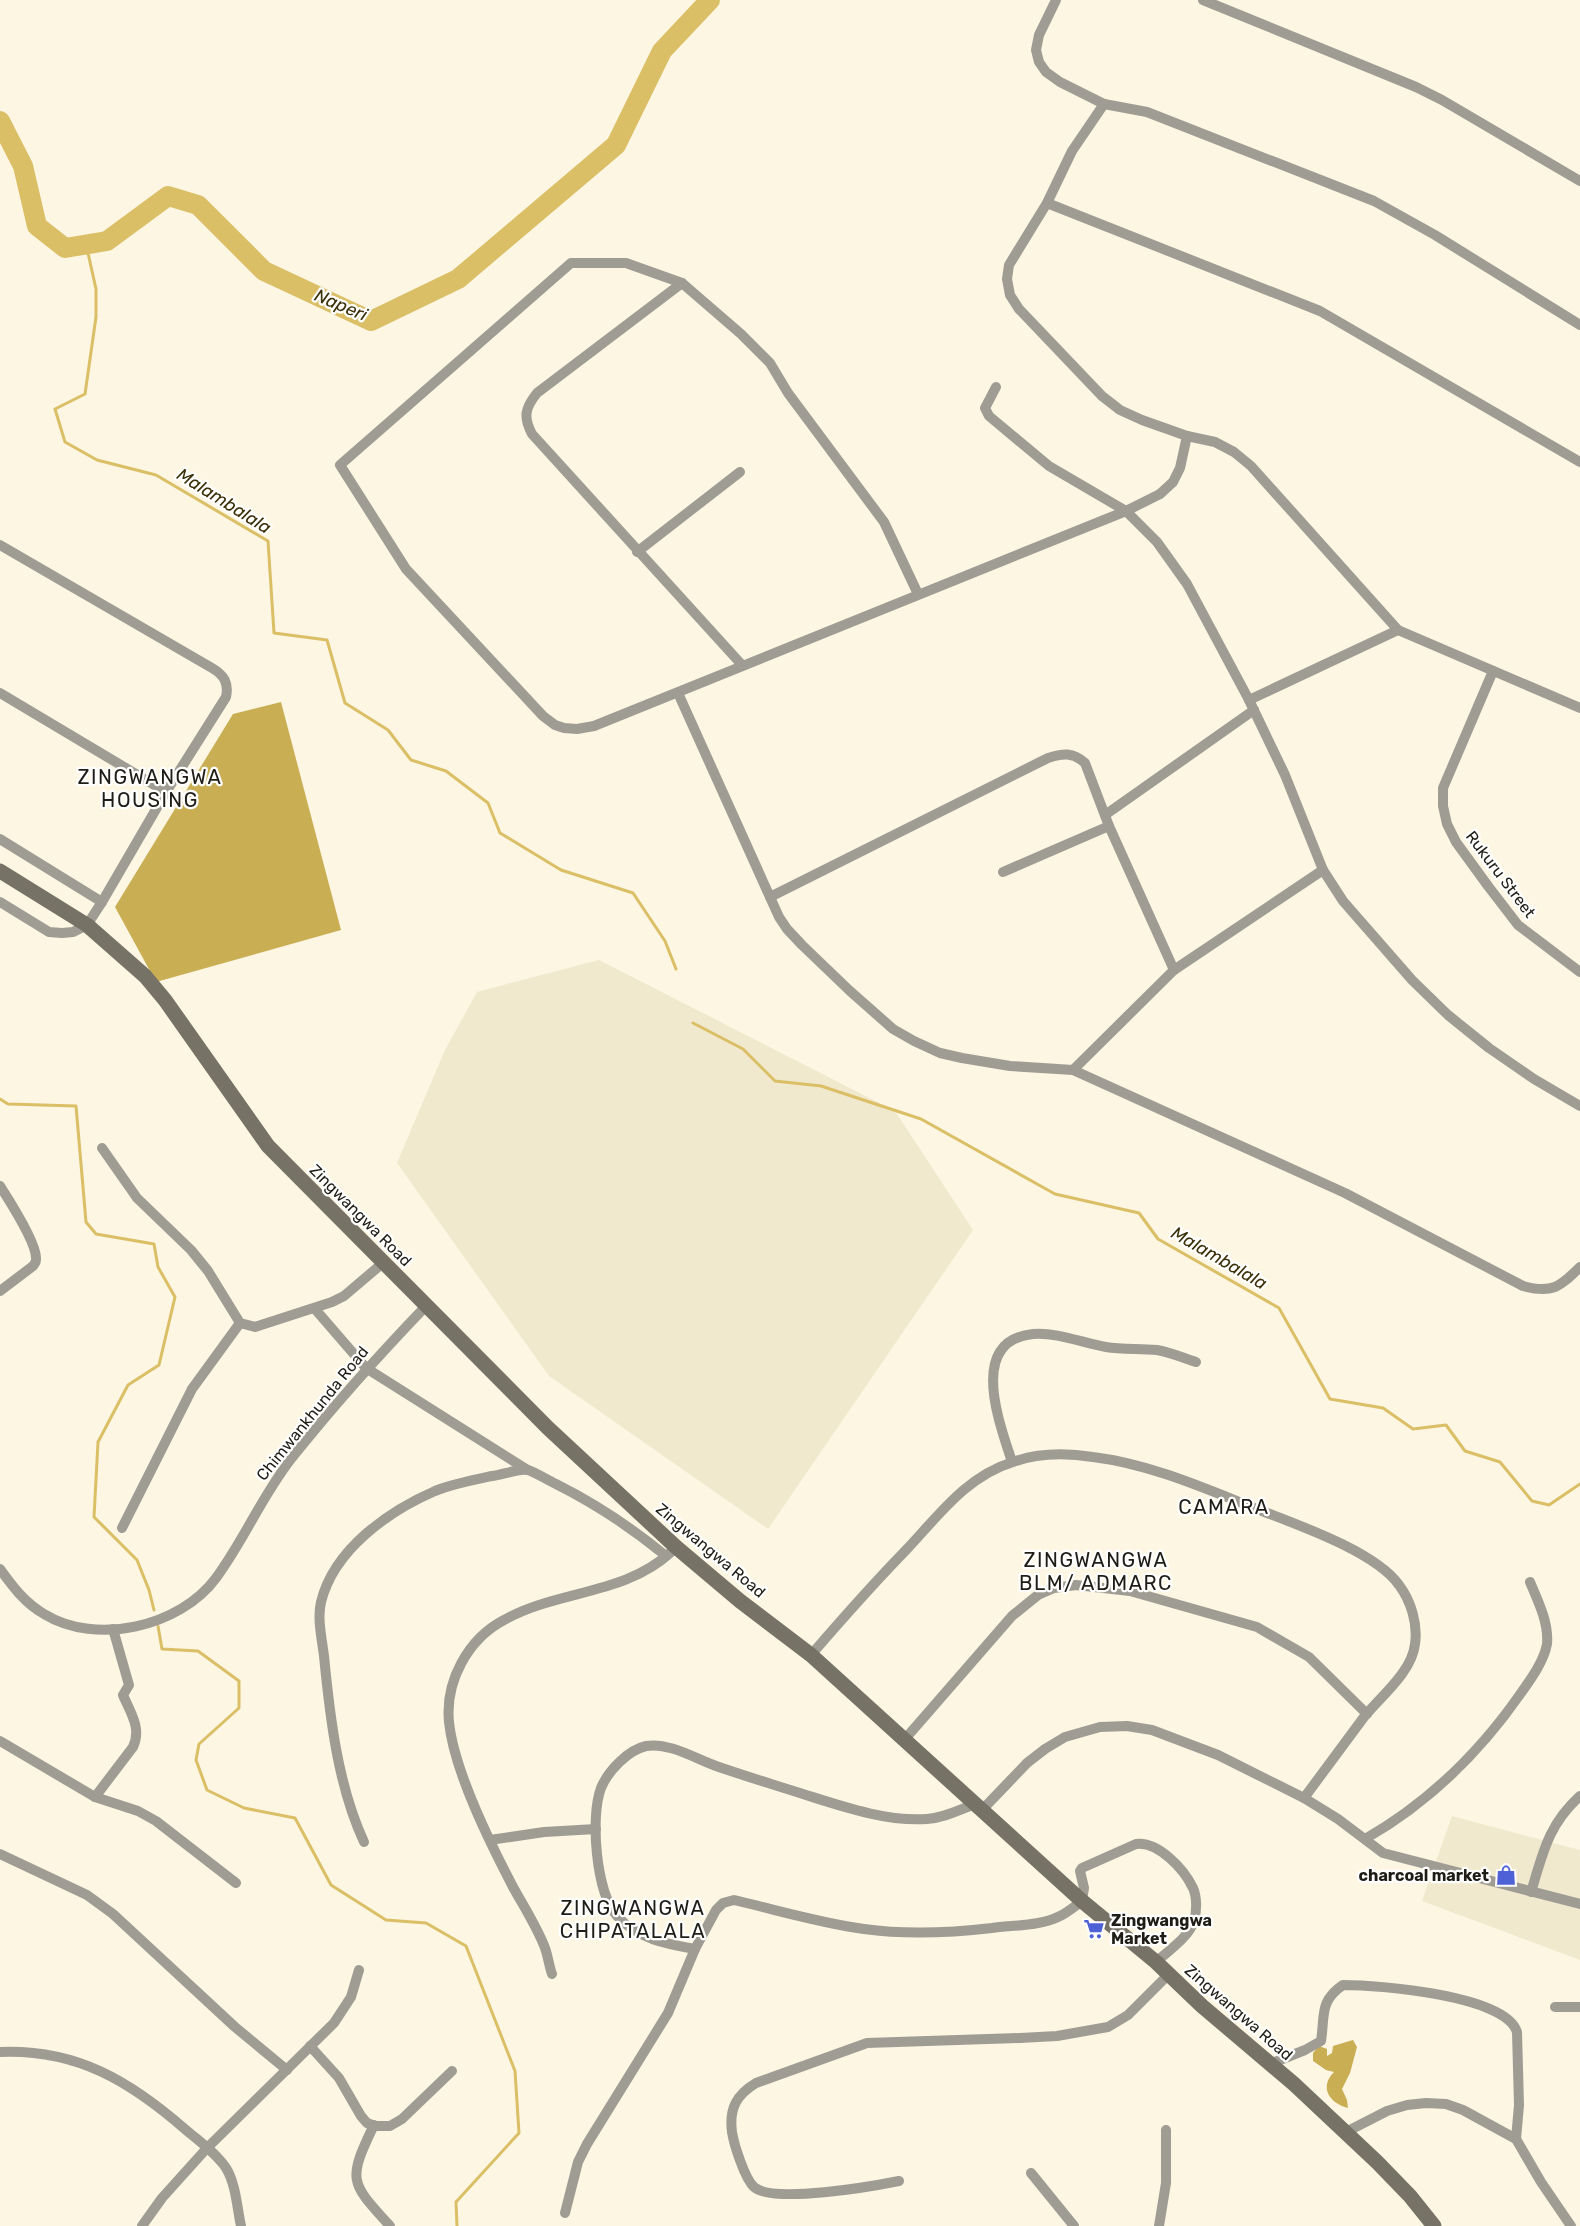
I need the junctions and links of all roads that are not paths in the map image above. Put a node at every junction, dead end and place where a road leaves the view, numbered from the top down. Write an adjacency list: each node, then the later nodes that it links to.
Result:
1 (1056, 0): 3 (street)
2 (1203, 0): 4 (street)
3 (1104, 104): 5 (street); 7 (street)
4 (1580, 181)
5 (1047, 203): 9 (street); 10 (street)
6 (682, 283): 14 (street); 15 (street); 20 (street)
7 (1580, 325)
8 (996, 387): 12 (street)
9 (1187, 436): 12 (street); 16 (street)
10 (1580, 462)
11 (740, 472): 14 (street)
12 (1126, 511): 15 (street); 21 (street)
13 (0, 545): 23 (street)
14 (637, 552): 17 (street)
15 (918, 594): 17 (street)
16 (1398, 630): 18 (street); 21 (street)
17 (742, 665): 20 (street)
18 (1493, 671): 22 (street); 35 (street, Rukuru Street)
19 (0, 693): 23 (street)
20 (678, 693): 30 (street)
21 (1251, 705): 24 (street); 27 (street)
22 (1580, 708)
23 (166, 792): 32 (street)
24 (1105, 815): 25 (street); 30 (street)
25 (1109, 826): 29 (street); 34 (street)
26 (0, 839): 32 (street)
27 (1323, 870): 34 (street); 37 (street)
28 (0, 871): 33 (street, Zingwangwa Road)
29 (1003, 872)
30 (770, 897): 36 (street)
31 (0, 902): 33 (street)
32 (102, 902): 33 (street)
33 (87, 925): 40 (street, Zingwangwa Road)
34 (1174, 970): 36 (street)
35 (1580, 972)
36 (1073, 1070): 41 (street)
37 (1580, 1106)
38 (102, 1148): 45 (street)
39 (0, 1186): 42 (street)
40 (384, 1262): 43 (street, Zingwangwa Road); 44 (street)
41 (1580, 1267)
42 (0, 1291)
43 (426, 1306): 47 (street, Chimwankhunda Road); 51 (street, Zingwangwa Road)
44 (315, 1309): 45 (street); 47 (street)
45 (240, 1323): 50 (street)
46 (1196, 1362): 48 (street)
47 (366, 1368): 49 (street); 54 (street, Chimwankhunda Road)
48 (1012, 1462): 55 (street); 56 (street)
49 (526, 1469): 51 (street); 66 (street)
50 (122, 1528)
51 (671, 1552): 55 (street, Zingwangwa Road); 65 (street)
52 (0, 1569): 54 (street, Chimwankhunda Road)
53 (1530, 1582): 64 (street)
54 (113, 1629): 60 (street)
55 (811, 1655): 57 (street, Zingwangwa Road)
56 (1366, 1714): 57 (street); 61 (street)
57 (905, 1739): 62 (street, Zingwangwa Road)
58 (0, 1741): 60 (street)
59 (1580, 1796): 69 (street)
60 (95, 1797): 68 (street)
61 (1304, 1798): 62 (street); 64 (street)
62 (979, 1807): 63 (street); 70 (street, Zingwangwa Road)
63 (596, 1829): 65 (street); 72 (street)
64 (1365, 1839): 69 (street)
65 (490, 1840): 75 (street)
66 (364, 1842)
67 (0, 1854): 82 (street)
68 (236, 1883)
69 (1531, 1892): 71 (street)
70 (1082, 1901): 72 (street); 73 (street, Zingwangwa Road); 73 (street)
71 (1580, 1904)
72 (695, 1949): 91 (street)
73 (1156, 1962): 76 (street, Zingwangwa Road)
74 (359, 1970): 79 (street)
75 (552, 1974)
76 (1169, 1974): 81 (street, Zingwangwa Road); 90 (street)
77 (1555, 2007): 78 (street)
78 (1580, 2007)
79 (310, 2046): 82 (street); 84 (street)
80 (0, 2052): 88 (street)
81 (1270, 2064): 86 (street, Zingwangwa Road); 87 (street)
82 (287, 2070): 88 (street)
83 (452, 2071): 84 (street)
84 (374, 2126): 94 (street)
85 (1166, 2130): 96 (street)
86 (1346, 2132): 87 (street); 97 (street, Zingwangwa Road)
87 (1516, 2139): 98 (street)
88 (207, 2148): 92 (street); 93 (street)
89 (1031, 2173): 95 (street)
90 (899, 2181)
91 (565, 2213)
92 (142, 2226)
93 (241, 2226)
94 (390, 2226)
95 (1074, 2226)
96 (1160, 2226)
97 (1434, 2226)
98 (1571, 2226)

